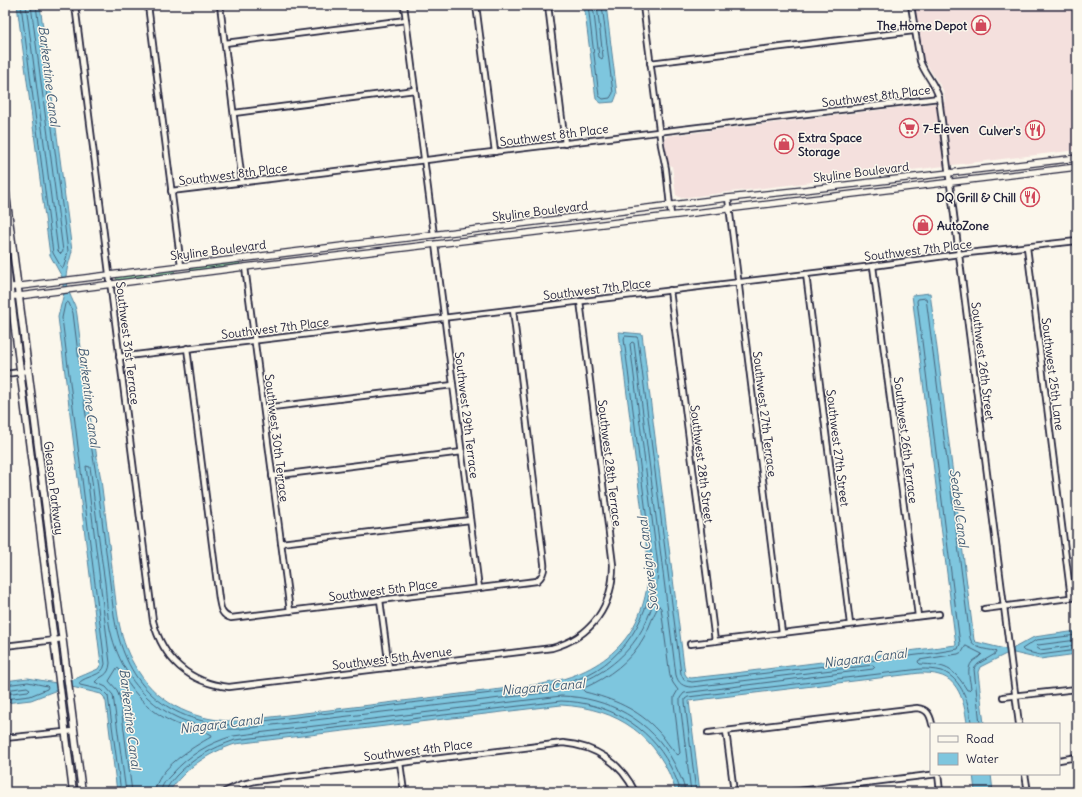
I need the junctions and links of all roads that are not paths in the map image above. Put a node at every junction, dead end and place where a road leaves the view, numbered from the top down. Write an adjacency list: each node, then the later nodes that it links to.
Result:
1 (75, 5): 42 (street, Southwest 31st Terrace)
2 (148, 5): 26 (street)
3 (220, 5): 11 (street)
4 (404, 5): 9 (street)
5 (476, 5): 18 (street)
6 (548, 5): 17 (street)
7 (643, 5): 12 (street)
8 (911, 5): 10 (street, Southwest 26th Street)
9 (406, 20): 11 (street); 13 (street)
10 (914, 31): 12 (street); 14 (street, Southwest 26th Street)
11 (225, 43): 15 (street)
12 (650, 62): 16 (street)
13 (415, 90): 15 (street); 20 (street)
14 (939, 98): 16 (street, Southwest 8th Place); 22 (street, Southwest 26th Street)
15 (234, 113): 23 (street)
16 (659, 132): 17 (street, Southwest 8th Place); 28 (street)
17 (565, 144): 18 (street, Southwest 8th Place)
18 (495, 152): 20 (street, Southwest 8th Place)
19 (1077, 158): 22 (street, Skyline Boulevard)
20 (424, 160): 23 (street, Southwest 8th Place); 31 (street)
21 (1077, 167): 24 (street, Skyline Boulevard)
22 (949, 173): 24 (street, Southwest 26th Street); 27 (street, Skyline Boulevard)
23 (242, 182): 26 (street, Southwest 8th Place)
24 (950, 182): 29 (street, Skyline Boulevard); 36 (street, Southwest 26th Street)
25 (5, 187): 46 (main road, Gleason Parkway)
26 (172, 191): 38 (street)
27 (728, 198): 28 (street, Skyline Boulevard); 29 (street, Southwest 27th Terrace)
28 (670, 206): 30 (street); 31 (street, Skyline Boulevard)
29 (729, 208): 30 (street, Skyline Boulevard); 44 (street, Southwest 27th Terrace)
30 (671, 215): 33 (street, Skyline Boulevard)
31 (434, 235): 33 (street); 37 (street, Skyline Boulevard)
32 (1077, 241): 34 (street, Southwest 7th Place)
33 (435, 244): 40 (street, Skyline Boulevard); 53 (street, Southwest 29th Terrace)
34 (1027, 248): 36 (street, Southwest 7th Place); 67 (street, Southwest 25th Lane)
35 (5, 250): 47 (main road, Gleason Parkway)
36 (959, 254): 39 (street, Southwest 7th Place); 69 (street, Southwest 26th Street)
37 (244, 258): 38 (street, Skyline Boulevard); 40 (street)
38 (181, 266): 42 (street, Skyline Boulevard); 43 (street)
39 (873, 266): 41 (street, Southwest 7th Place); 73 (street, Southwest 26th Terrace)
40 (245, 267): 43 (street, Skyline Boulevard); 54 (street, Southwest 30th Terrace)
41 (806, 274): 44 (street, Southwest 7th Place); 75 (street, Southwest 27th Street)
42 (110, 275): 45 (street, Southwest 31st Terrace); 46 (street, Skyline Boulevard)
43 (182, 275): 45 (street, Skyline Boulevard)
44 (738, 282): 48 (street, Southwest 7th Place); 76 (street, Southwest 27th Terrace)
45 (111, 284): 50 (street, Skyline Boulevard); 56 (street, Southwest 31st Terrace)
46 (18, 286): 47 (street, Skyline Boulevard); 50 (main road, Gleason Parkway)
47 (7, 288): 49 (main road, Gleason Parkway)
48 (670, 290): 51 (street, Southwest 7th Place); 79 (street, Southwest 28th Street)
49 (8, 296): 50 (street, Skyline Boulevard); 58 (main road, Gleason Parkway)
50 (19, 296): 57 (main road, Gleason Parkway)
51 (580, 301): 52 (street, Southwest 7th Place); 74 (street, Southwest 28th Terrace)
52 (513, 310): 53 (street, Southwest 7th Place); 66 (street, Southwest 5th Place)
53 (444, 317): 54 (street, Southwest 7th Place); 60 (street, Southwest 29th Terrace)
54 (255, 340): 55 (street, Southwest 7th Place); 61 (street, Southwest 30th Terrace)
55 (187, 348): 56 (street, Southwest 7th Place); 71 (street, Southwest 5th Place)
56 (119, 357): 83 (street, Southwest 31st Terrace)
57 (28, 371): 58 (street); 77 (main road, Gleason Parkway)
58 (19, 372): 59 (street); 78 (main road, Gleason Parkway)
59 (5, 374)
60 (453, 385): 61 (street); 62 (street, Southwest 29th Terrace)
61 (264, 408): 63 (street, Southwest 30th Terrace)
62 (462, 452): 63 (street); 64 (street, Southwest 29th Terrace)
63 (272, 476): 65 (street, Southwest 30th Terrace)
64 (470, 520): 65 (street); 66 (street, Southwest 29th Terrace)
65 (281, 543): 71 (street, Southwest 30th Terrace)
66 (479, 588): 68 (street, Southwest 5th Place)
67 (1074, 598): 69 (street)
68 (380, 600): 71 (street, Southwest 5th Place); 82 (street)
69 (1004, 606): 70 (street); 85 (street, Southwest 26th Street)
70 (984, 609)
71 (290, 611)
72 (938, 614): 73 (street)
73 (918, 616): 75 (street)
74 (593, 623): 82 (street, Southwest 5th Avenue)
75 (850, 624): 76 (street)
76 (782, 633): 79 (street)
77 (63, 639): 78 (street); 89 (main road, Gleason Parkway)
78 (54, 640): 81 (street); 91 (main road, Gleason Parkway)
79 (715, 641): 80 (street)
80 (690, 644)
81 (5, 646)
82 (389, 668): 83 (street, Southwest 5th Avenue)
83 (187, 673)
84 (1077, 689): 85 (street)
85 (1015, 696): 86 (street); 88 (street, Southwest 26th Street)
86 (1004, 698)
87 (932, 723): 90 (street)
88 (1019, 723)
89 (74, 730): 91 (street); 101 (main road, Gleason Parkway)
90 (726, 731): 92 (street); 105 (street)
91 (65, 732): 93 (street); 100 (main road, Gleason Parkway)
92 (708, 733)
93 (5, 738)
94 (1077, 758): 95 (street)
95 (1060, 760)
96 (400, 763): 102 (street, Southwest 4th Place); 103 (street); 104 (street, Southwest 4th Place)
97 (930, 775): 106 (street)
98 (938, 775): 107 (street)
99 (1025, 775): 108 (street)
100 (73, 792)
101 (82, 792)
102 (224, 792)
103 (404, 792)
104 (635, 792)
105 (734, 792)
106 (791, 792)
107 (940, 792)
108 (1028, 792)

